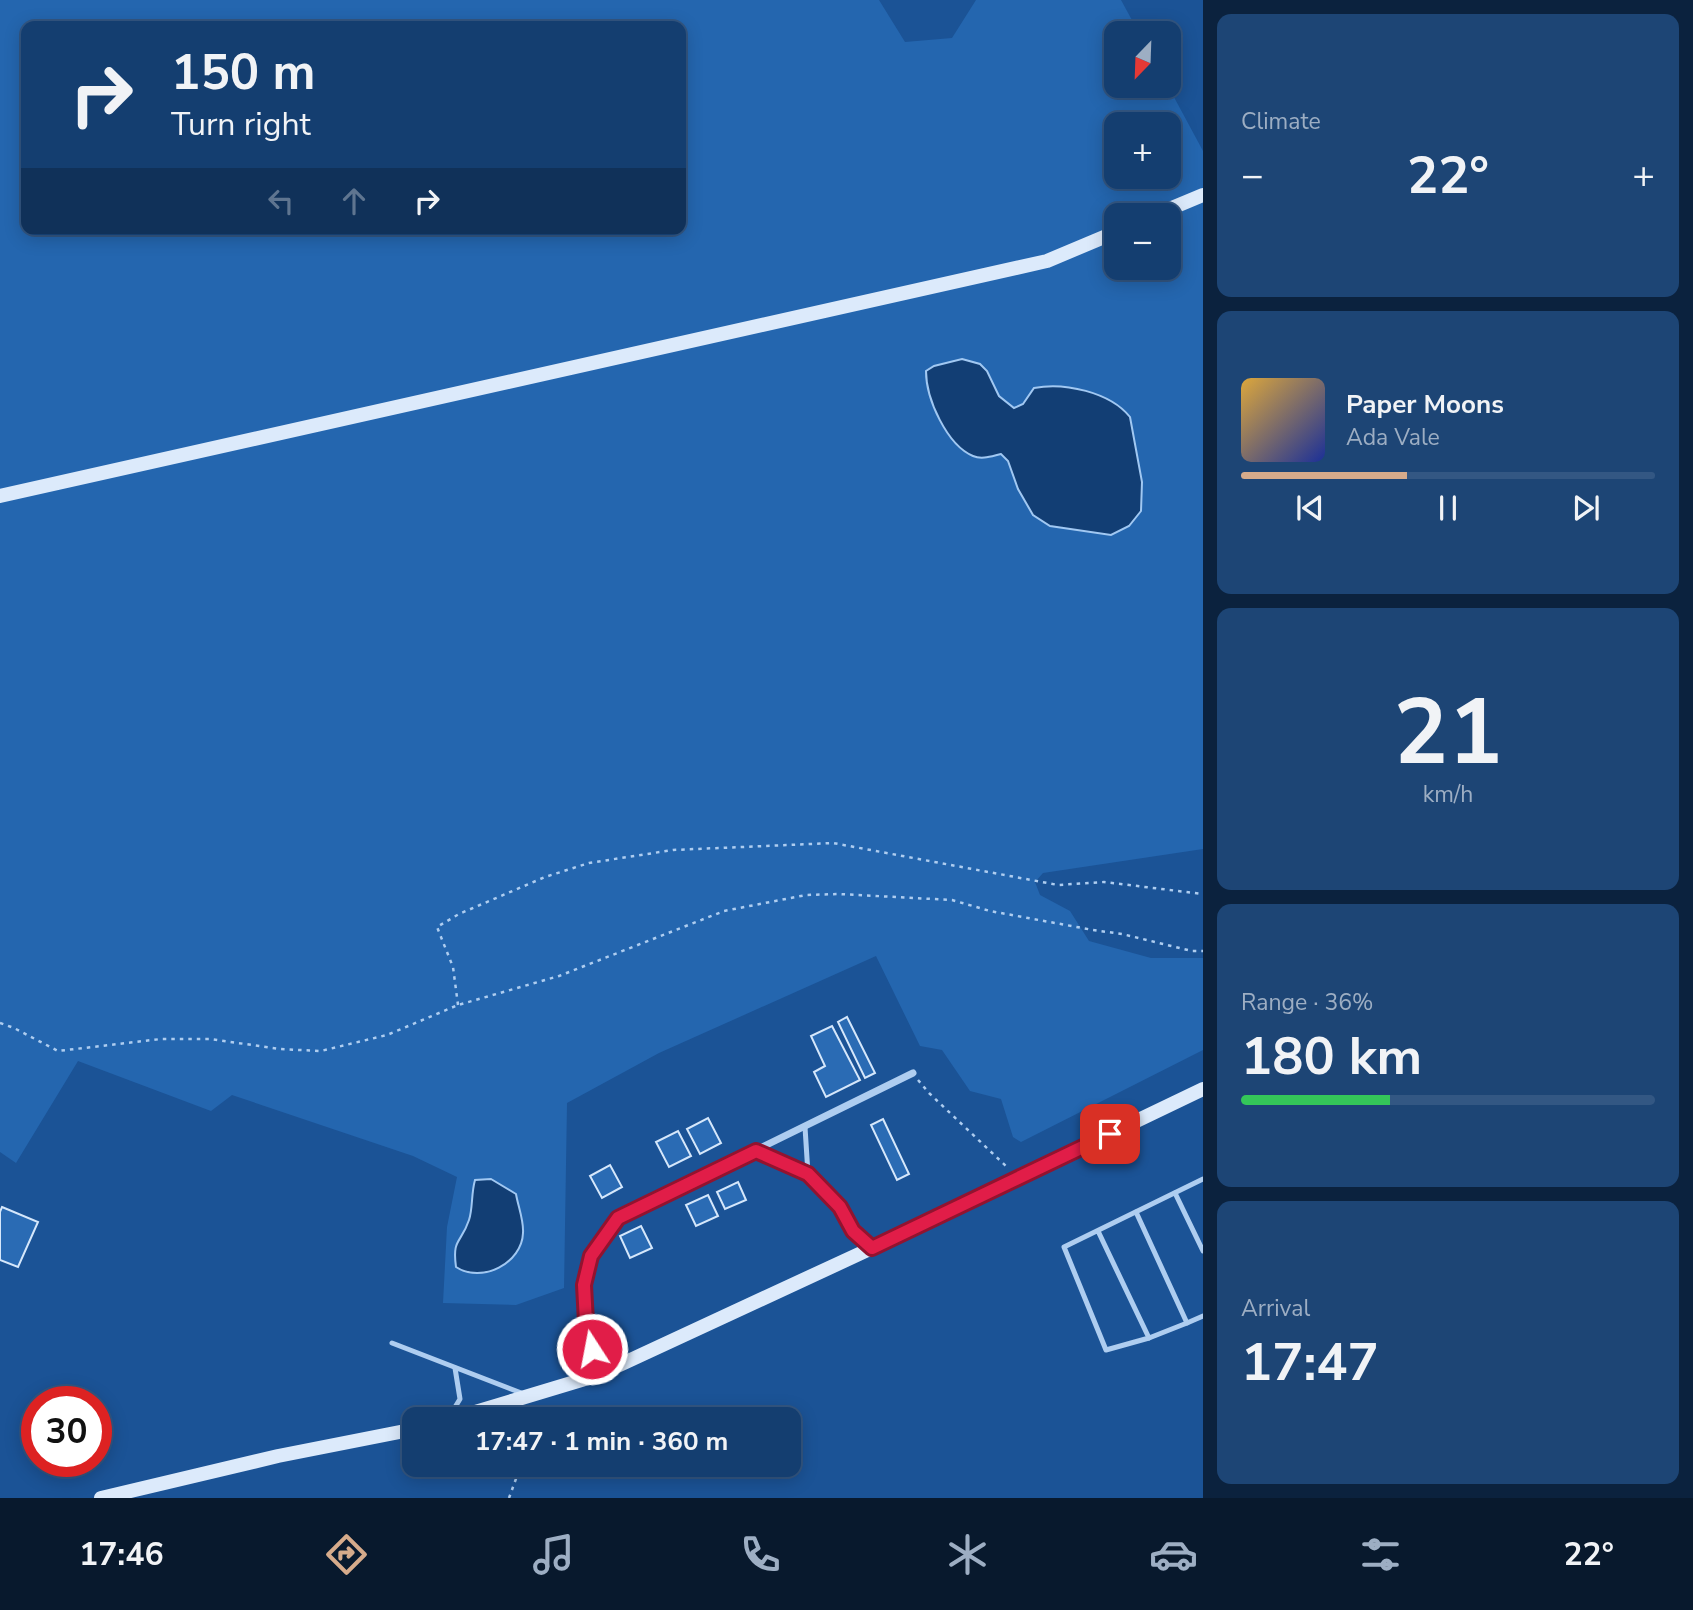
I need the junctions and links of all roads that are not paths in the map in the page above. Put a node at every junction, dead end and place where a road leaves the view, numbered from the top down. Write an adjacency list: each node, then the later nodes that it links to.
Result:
1 (1203, 195): 2 (main road)
2 (1181, 204)
3 (1104, 237): 4 (main road)
4 (0, 496)
5 (913, 1073): 7 (street)
6 (1203, 1089): 14 (main road)
7 (805, 1127): 8 (street); 9 (lane)
8 (756, 1151): 9 (lane); 21 (street)
9 (808, 1174): 14 (lane)
10 (1203, 1180): 11 (lane)
11 (1175, 1193): 12 (lane); 15 (lane)
12 (1136, 1212): 13 (lane); 17 (lane)
13 (1098, 1231): 18 (lane); 18 (lane)
14 (872, 1248): 21 (main road)
15 (1203, 1251)
16 (1203, 1316): 17 (lane)
17 (1187, 1323): 18 (lane)
18 (1149, 1338)
19 (392, 1343): 20 (lane)
20 (455, 1368): 22 (lane); 23 (lane)
21 (598, 1375): 22 (main road)
22 (530, 1397): 24 (main road)
23 (456, 1407)
24 (494, 1407)
25 (402, 1431): 26 (main road)
26 (101, 1498)

